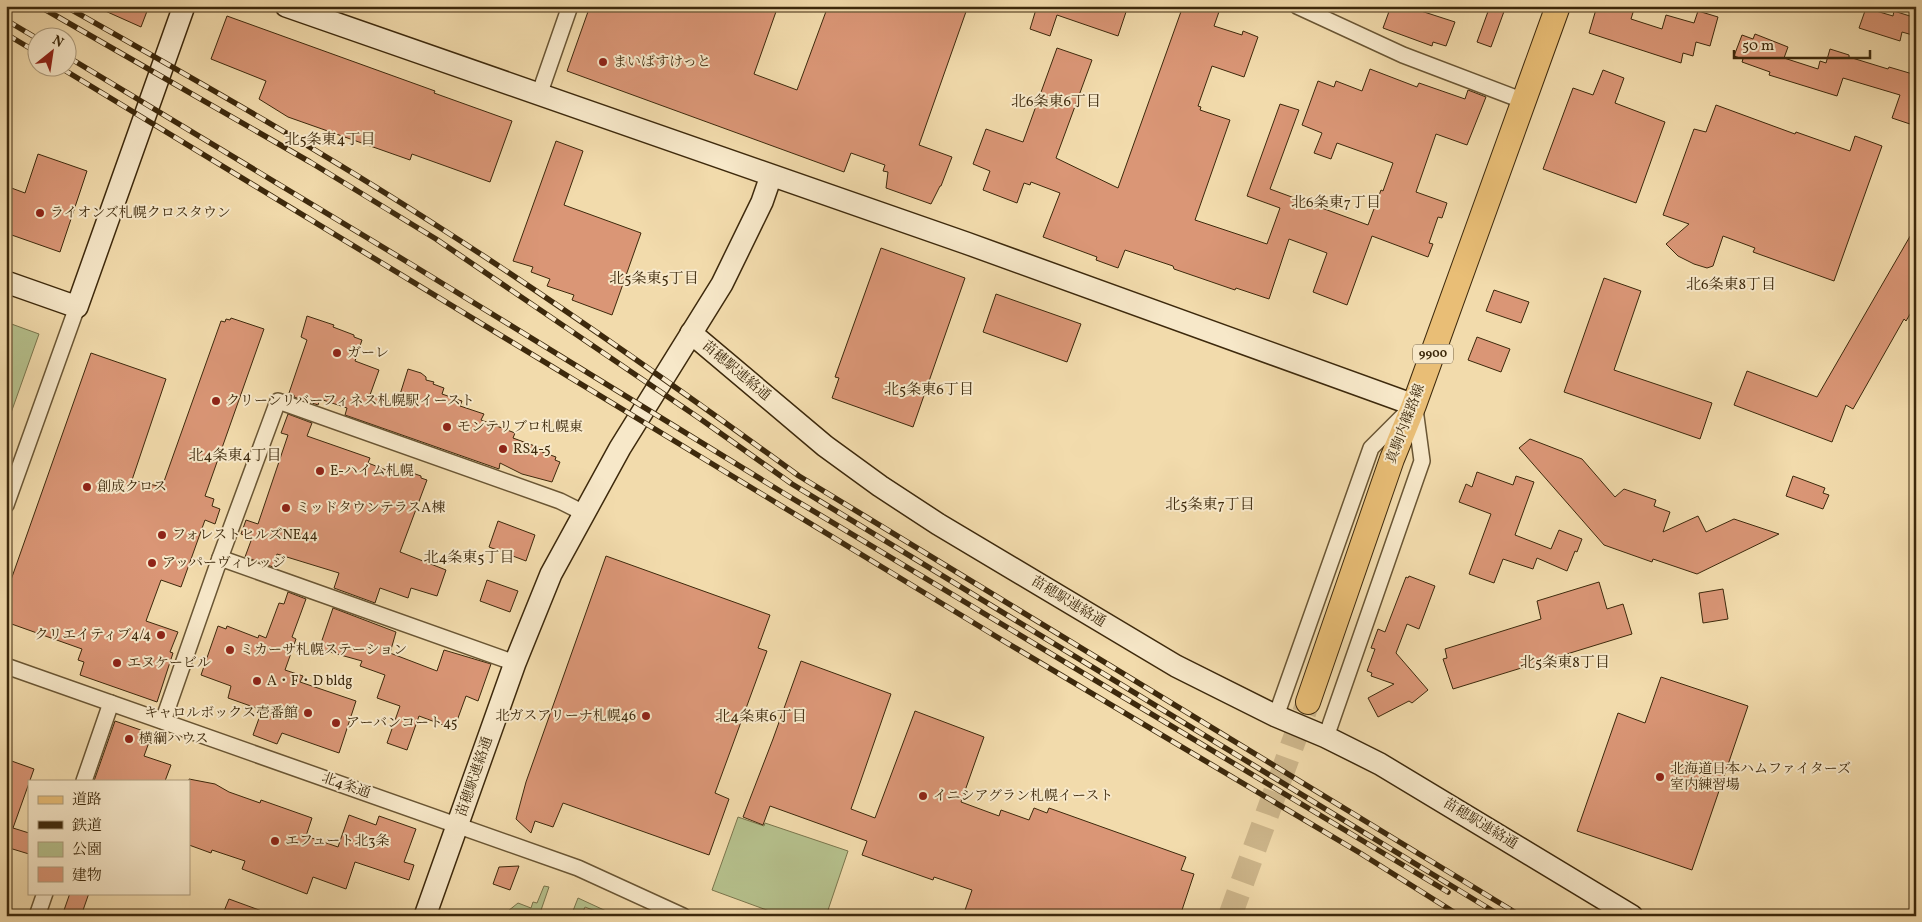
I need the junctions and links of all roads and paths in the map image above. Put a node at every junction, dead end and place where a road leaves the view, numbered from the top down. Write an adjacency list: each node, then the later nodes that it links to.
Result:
1 (184, 6): 10 (street)
2 (286, 6): 6 (street)
3 (570, 6): 6 (street)
4 (1297, 6): 7 (street)
5 (1558, 6): 7 (main road, 真駒内篠路線 / 9900)
6 (539, 95): 8 (street)
7 (1524, 101): 12 (main road, 真駒内篠路線 / 9900)
8 (771, 176): 11 (street); 12 (street)
9 (6, 282): 10 (street)
10 (77, 307): 13 (street)
11 (691, 333): 14 (street, 苗穂駅連絡通); 20 (street, 苗穂駅連絡通)
12 (1414, 405): 18 (main road, 真駒内篠路線 / 9900); 20 (street); 22 (street)
13 (6, 505)
14 (584, 513): 15 (street); 16 (street, 苗穂駅連絡通)
15 (220, 558): 16 (street); 21 (street)
16 (515, 663): 24 (street, 苗穂駅連絡通)
17 (6, 666): 19 (street, 北4条通)
18 (1308, 702)
19 (111, 703): 21 (street, 北4条通); 23 (street)
20 (1276, 716): 22 (street, 苗穂駅連絡通)
21 (163, 721): 24 (street, 北4条通)
22 (1326, 737): 29 (street, 苗穂駅連絡通)
23 (84, 780)
24 (458, 825): 27 (street, 苗穂駅連絡通); 28 (street, 北4条通)
25 (45, 894): 26 (street)
26 (37, 916)
27 (425, 916)
28 (682, 916)
29 (1632, 916)

